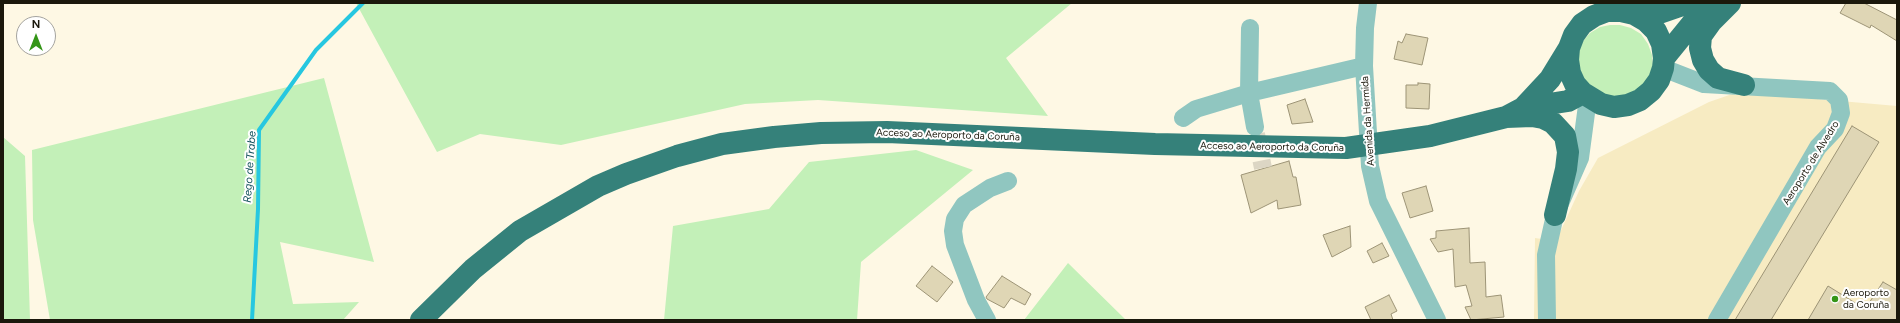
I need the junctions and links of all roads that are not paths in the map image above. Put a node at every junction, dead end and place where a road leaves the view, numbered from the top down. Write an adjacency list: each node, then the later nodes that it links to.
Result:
1 (1368, 3): 9 (street, Avenida da Hermida)
2 (1688, 3): 5 (highway)
3 (1716, 3): 8 (highway)
4 (1730, 3): 10 (highway)
5 (1634, 14): 7 (highway); 8 (highway)
6 (1250, 28): 11 (street)
7 (1569, 48): 12 (highway); 13 (highway)
8 (1664, 63): 10 (street, Aeroporto de Alvedro); 12 (highway)
9 (1364, 66): 11 (street); 20 (street, Avenida da Hermida)
10 (1744, 85): 22 (street, Aeroporto de Alvedro)
11 (1249, 93): 14 (street); 15 (street)
12 (1586, 96): 13 (highway, Acceso ao Aeroporto da Coruña); 17 (street)
13 (1514, 113): 17 (highway); 18 (highway, Acceso ao Aeroporto da Coruña)
14 (1183, 118)
15 (1255, 127)
16 (1008, 181): 19 (street)
17 (1555, 214): 21 (street)
18 (421, 320)
19 (986, 320)
20 (1437, 320)
21 (1547, 320)
22 (1717, 320)

